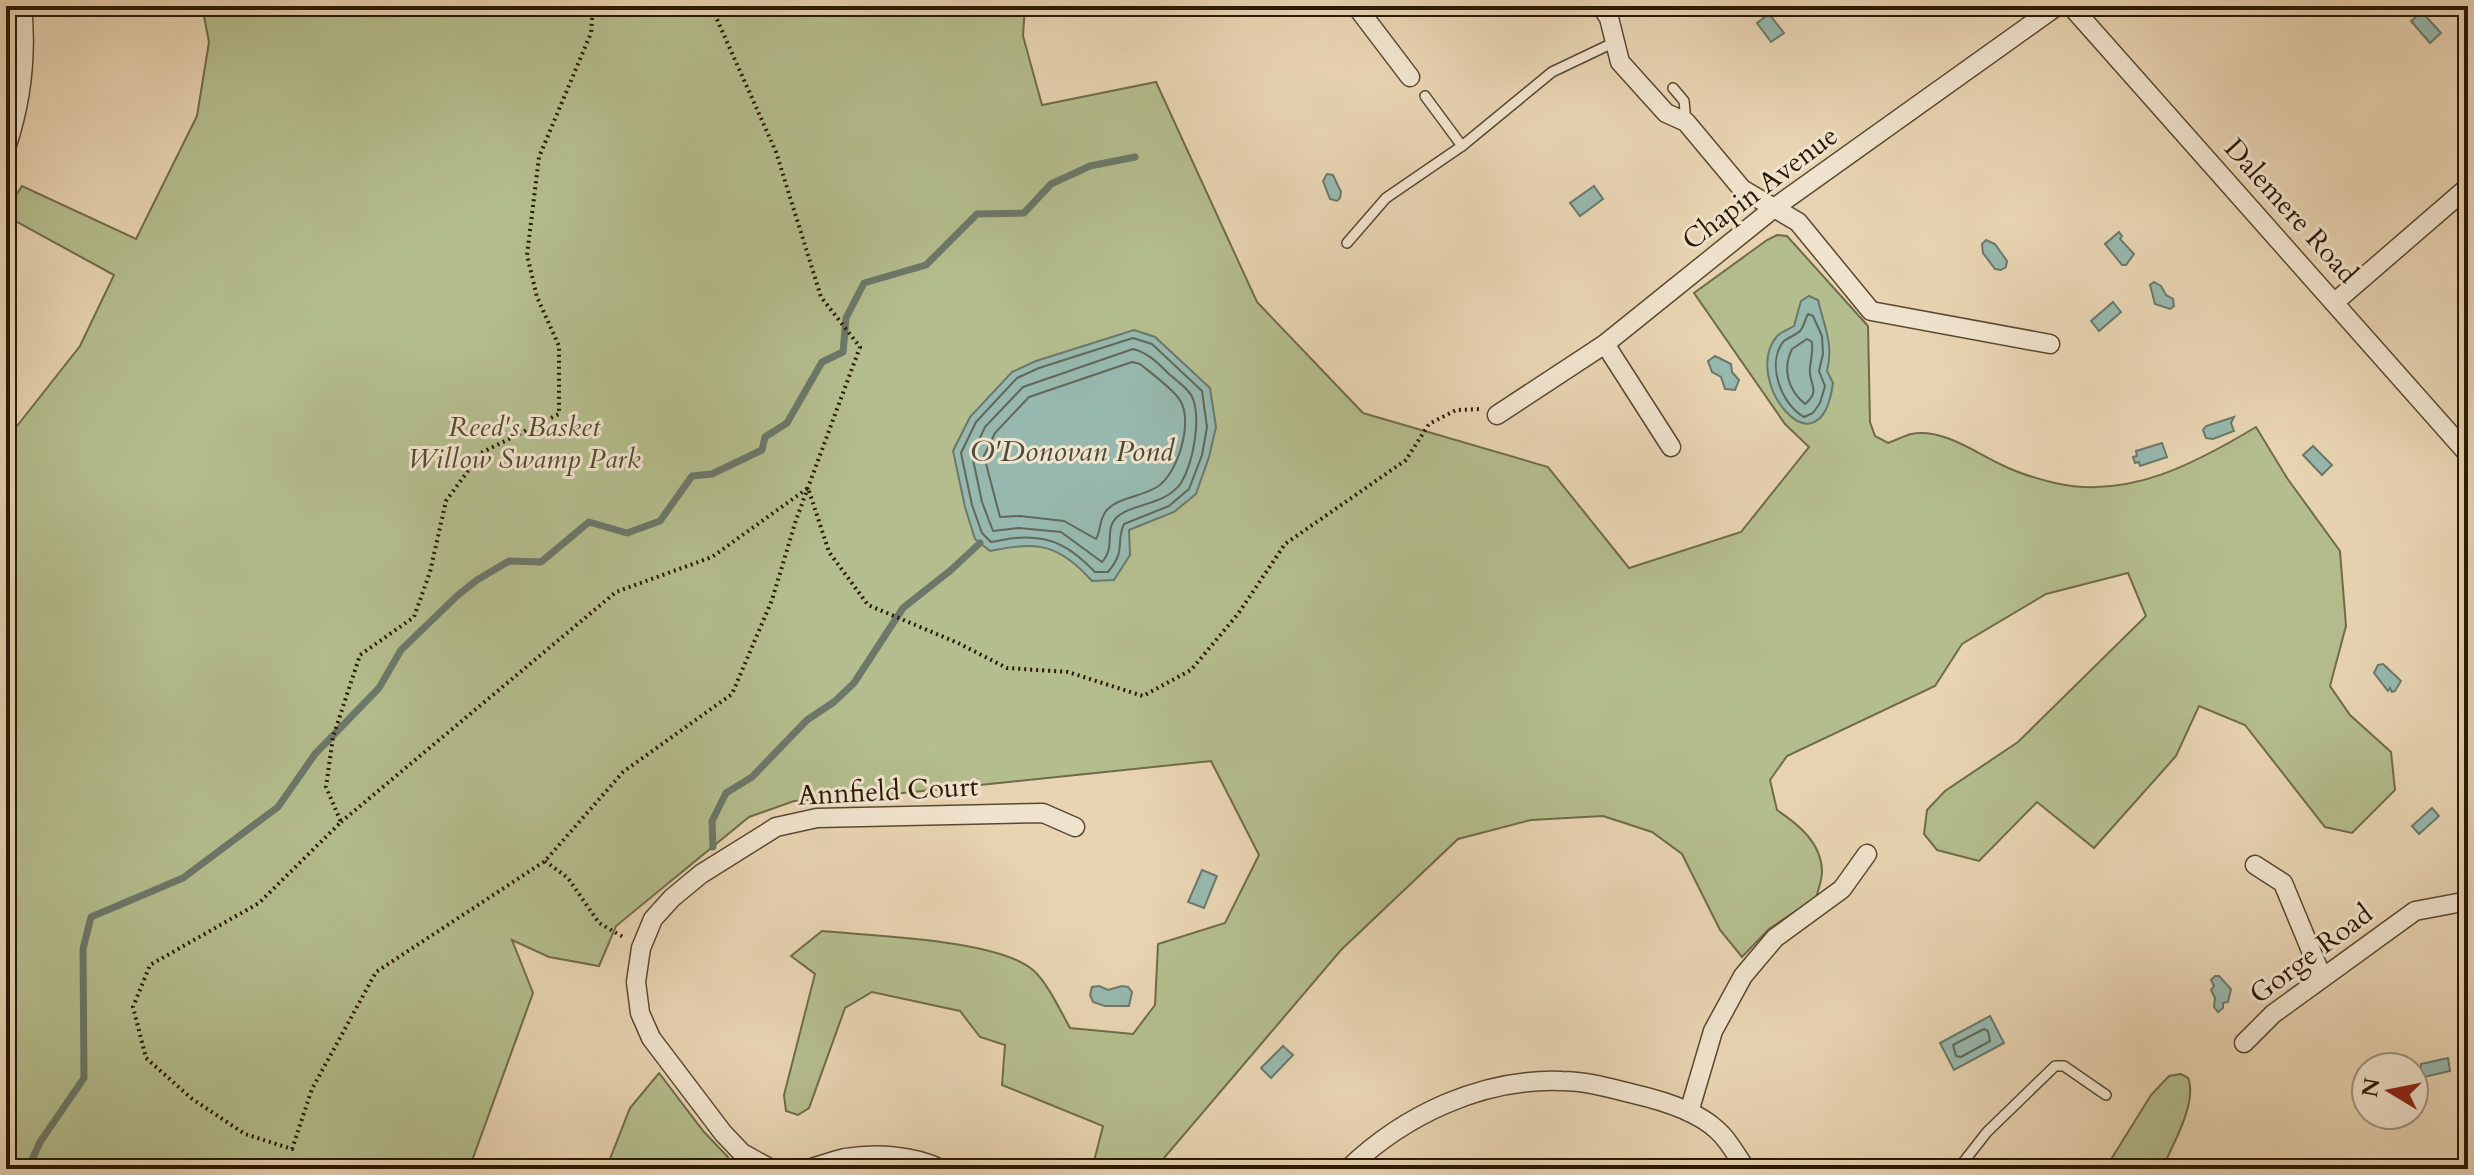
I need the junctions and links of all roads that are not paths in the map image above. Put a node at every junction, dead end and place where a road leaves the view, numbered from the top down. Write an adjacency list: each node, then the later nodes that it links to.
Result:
1 (22, 6): 12 (street)
2 (1356, 6): 7 (street)
3 (1601, 6): 6 (street)
4 (2057, 6): 14 (street, Chapin Avenue)
5 (2071, 6): 16 (street, Dalemere Road)
6 (1615, 42): 10 (street); 11 (lane)
7 (1410, 77)
8 (1673, 88): 10 (lane)
9 (1425, 96): 11 (lane)
10 (1686, 122): 14 (street)
11 (1462, 146): 15 (lane)
12 (6, 148)
13 (2468, 187): 16 (street)
14 (1774, 208): 17 (street, Chapin Avenue); 18 (street)
15 (1347, 243)
16 (2335, 302): 21 (street, Dalemere Road)
17 (1605, 344): 19 (street, Chapin Avenue); 20 (street)
18 (2050, 344)
19 (1501, 412)
20 (1671, 447)
21 (2468, 454)
22 (1075, 827): 30 (street, Annfield Court)
23 (1867, 854): 29 (street)
24 (2255, 865): 26 (street)
25 (2468, 901): 26 (street, Gorge Road)
26 (2322, 977): 27 (street, Gorge Road)
27 (2244, 1043)
28 (2106, 1095): 35 (lane)
29 (1689, 1112): 33 (street); 34 (street)
30 (771, 1169)
31 (807, 1169): 32 (street)
32 (941, 1169)
33 (1348, 1169)
34 (1746, 1169)
35 (1958, 1169)

